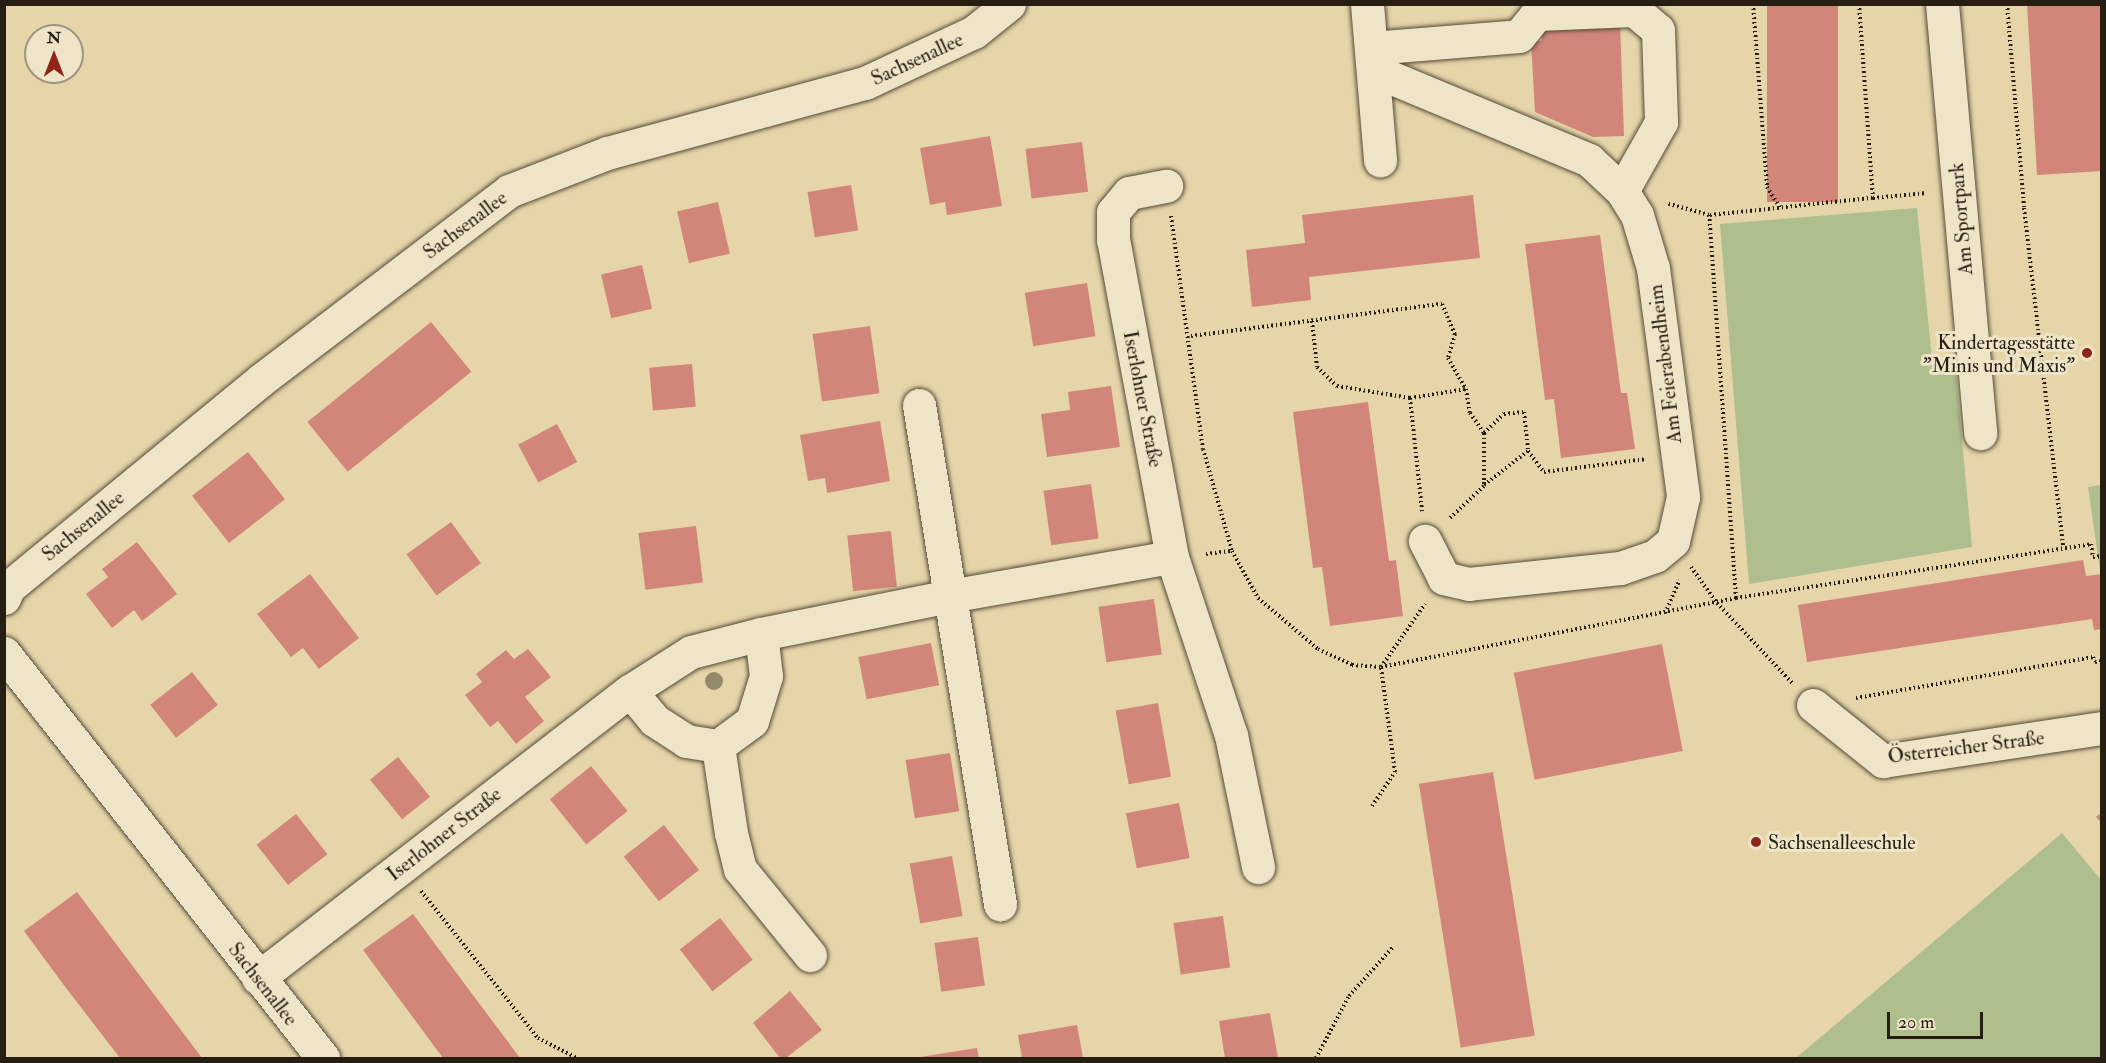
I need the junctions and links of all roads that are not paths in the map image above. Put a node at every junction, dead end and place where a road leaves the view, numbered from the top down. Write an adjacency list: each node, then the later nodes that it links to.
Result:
1 (1010, 4): 13 (street, Sachsenallee)
2 (1368, 4): 4 (street)
3 (1942, 4): 9 (street, Am Sportpark)
4 (1372, 59): 5 (street); 7 (street, Am Feierabendheim); 7 (street)
5 (1380, 160)
6 (1166, 186): 11 (street, Iserlohner Straße)
7 (1622, 191): 10 (street, Am Feierabendheim)
8 (919, 405): 12 (street)
9 (1980, 433)
10 (1425, 541)
11 (1172, 558): 12 (street, Iserlohner Straße); 20 (street, Iserlohner Straße)
12 (951, 596): 14 (street, Iserlohner Straße); 21 (street)
13 (4, 597)
14 (761, 634): 16 (street, Iserlohner Straße); 19 (street)
15 (4, 653): 23 (street, Sachsenallee)
16 (630, 691): 19 (street); 23 (street, Iserlohner Straße)
17 (1814, 705): 18 (street, Österreicher Straße)
18 (2102, 729)
19 (718, 746): 22 (street)
20 (1258, 867)
21 (1000, 904)
22 (810, 955)
23 (258, 978): 24 (street, Sachsenallee)
24 (322, 1059)

